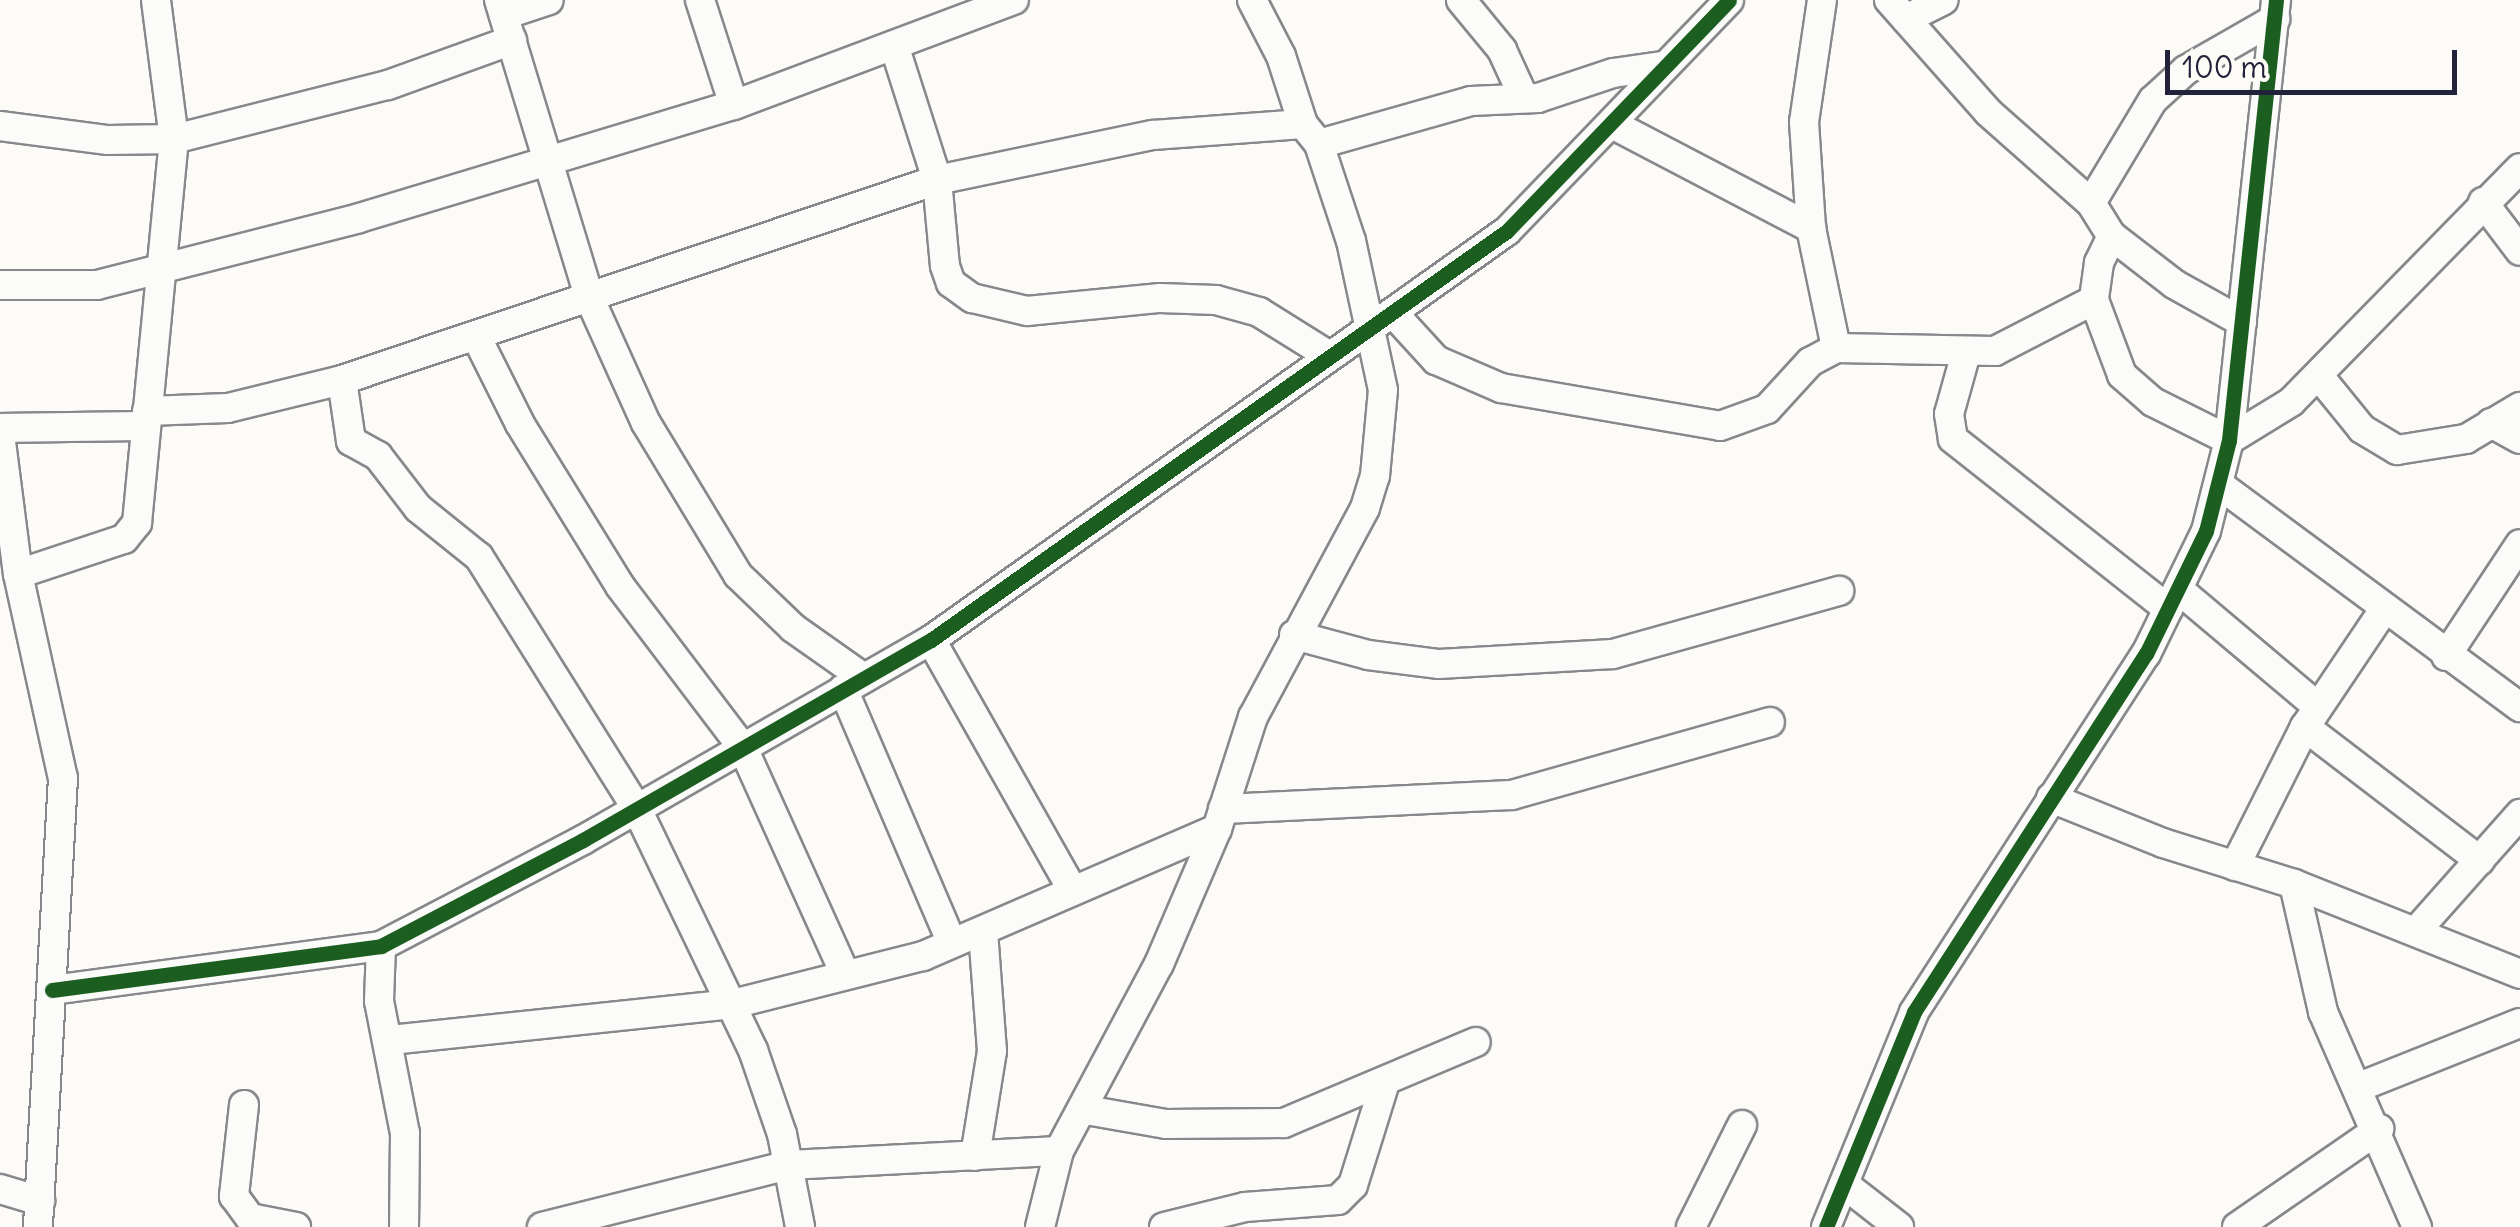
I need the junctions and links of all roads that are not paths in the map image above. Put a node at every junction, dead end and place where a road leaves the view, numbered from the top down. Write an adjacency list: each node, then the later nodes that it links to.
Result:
1 (156, 0): 20 (street)
2 (549, 0): 12 (street)
3 (700, 0): 16 (street)
4 (1014, 0): 13 (street)
5 (1252, 0): 19 (street)
6 (1461, 0): 15 (street)
7 (1729, 0): 14 (street)
8 (1822, 0): 26 (street)
9 (1944, 0): 10 (street)
10 (1897, 9): 25 (street)
11 (2276, 9): 25 (street); 34 (street)
12 (505, 18): 20 (street); 21 (street)
13 (894, 45): 16 (street); 23 (street)
14 (1662, 66): 15 (street); 17 (street)
15 (1524, 98): 19 (street)
16 (734, 105): 21 (street)
17 (1612, 124): 26 (street); 33 (street)
18 (0, 126): 20 (street)
19 (1311, 134): 23 (street); 33 (street)
20 (174, 139): 29 (street)
21 (544, 164): 29 (street); 31 (street)
22 (2520, 168): 24 (street)
23 (937, 180): 31 (street); 38 (street)
24 (2483, 202): 28 (street); 39 (street)
25 (2091, 204): 27 (street)
26 (1811, 228): 36 (street)
27 (2112, 236): 32 (street); 34 (street)
28 (2520, 251)
29 (160, 272): 30 (street); 42 (street)
30 (0, 284)
31 (589, 297): 35 (street); 56 (street)
32 (2094, 300): 37 (street); 46 (street)
33 (1381, 320): 36 (street); 38 (street); 53 (street)
34 (2242, 322): 46 (street)
35 (476, 336): 40 (street); 60 (street)
36 (1836, 348): 37 (street)
37 (1966, 353): 51 (street)
38 (1328, 355): 54 (street)
39 (2319, 376): 43 (street); 46 (street)
40 (342, 380): 42 (street); 62 (street)
41 (2520, 407): 43 (street)
42 (146, 419): 44 (street); 49 (street)
43 (2491, 423): 45 (street)
44 (0, 431): 49 (street)
45 (2520, 439)
46 (2230, 440): 47 (street)
47 (2221, 486): 51 (street); 52 (street)
48 (2520, 544): 55 (street)
49 (11, 558): 75 (street)
50 (1840, 591): 53 (street)
51 (2173, 599): 58 (street); 61 (street)
52 (2385, 608): 55 (street); 58 (street)
53 (1294, 635): 64 (street)
54 (931, 640): 56 (street); 68 (street)
55 (2446, 656): 57 (street)
56 (853, 684): 60 (street); 71 (street)
57 (2520, 707)
58 (2312, 718): 65 (street); 66 (street)
59 (1770, 722): 64 (street)
60 (743, 748): 62 (street); 73 (street)
61 (2051, 798): 66 (street); 89 (street)
62 (636, 806): 72 (street); 76 (street)
63 (2520, 814): 65 (street)
64 (1220, 819): 68 (street); 83 (street)
65 (2480, 861): 69 (street)
66 (2235, 866): 67 (street)
67 (2294, 884): 69 (street); 81 (street)
68 (1072, 888): 70 (street)
69 (2418, 930): 74 (street)
70 (982, 931): 71 (street); 87 (street)
71 (952, 942): 73 (street)
72 (381, 946): 75 (street); 78 (street)
73 (845, 974): 76 (street)
74 (2520, 974)
75 (52, 990): 91 (street)
76 (733, 1004): 78 (street); 88 (street)
77 (2520, 1024): 81 (street)
78 (390, 1040): 94 (street)
79 (1476, 1042): 80 (street)
80 (1385, 1082): 83 (street); 98 (street)
81 (2359, 1087): 85 (street)
82 (244, 1105): 93 (street)
83 (1086, 1110): 86 (street)
84 (1742, 1125): 99 (street)
85 (2379, 1129): 92 (street); 102 (street)
86 (1059, 1151): 87 (street); 97 (street)
87 (975, 1156): 88 (street)
88 (789, 1165): 95 (street); 96 (street)
89 (1844, 1184): 100 (street); 101 (street)
90 (0, 1189): 91 (street)
91 (39, 1214)
92 (2239, 1226)
93 (296, 1227)
94 (404, 1227)
95 (542, 1227)
96 (800, 1227)
97 (1040, 1227)
98 (1164, 1227)
99 (1691, 1227)
100 (1826, 1227)
101 (1899, 1227)
102 (2417, 1227)

